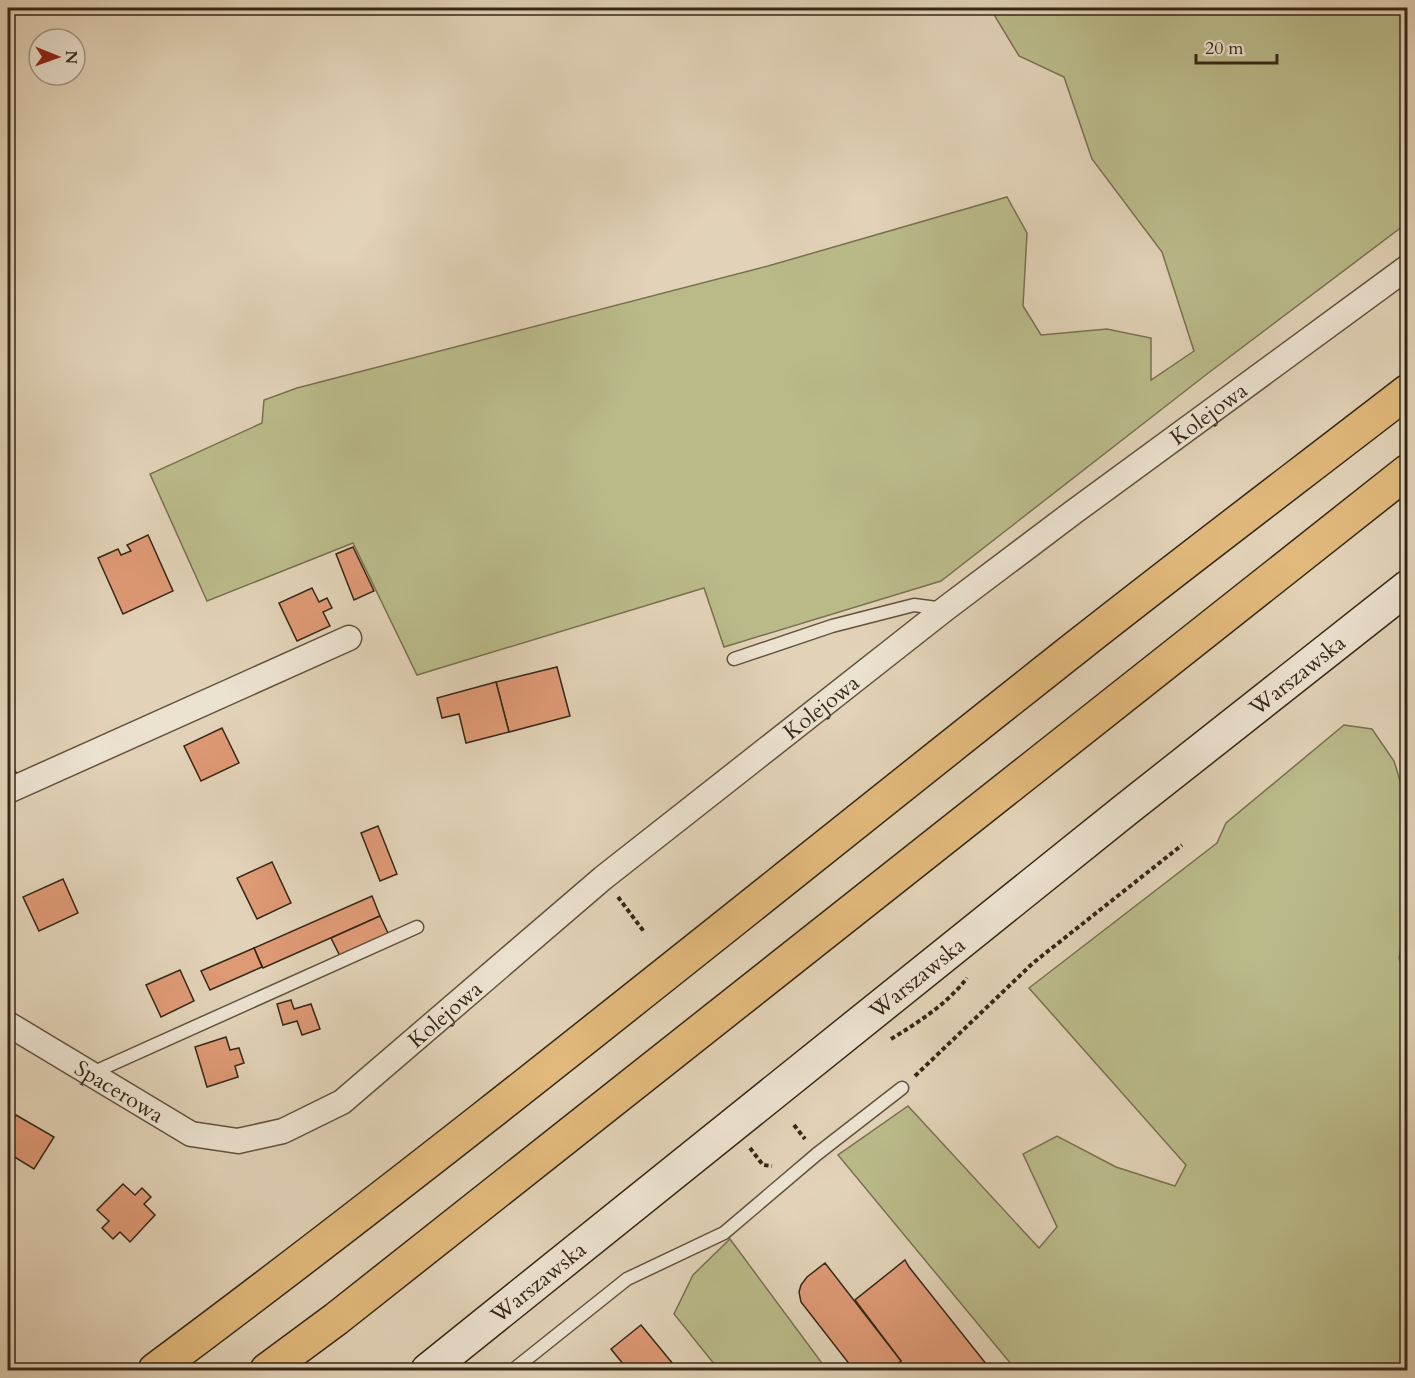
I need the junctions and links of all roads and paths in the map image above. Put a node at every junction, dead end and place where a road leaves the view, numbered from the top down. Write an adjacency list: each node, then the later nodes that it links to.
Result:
1 (1407, 267): 5 (street, Kolejowa)
2 (1407, 391): 20 (highway)
3 (1407, 471): 21 (highway)
4 (1407, 587): 19 (street, Warszawska)
5 (945, 609): 7 (lane); 10 (street, Kolejowa)
6 (349, 638): 8 (street)
7 (734, 659)
8 (8, 791)
9 (1182, 845): 15 (path)
10 (603, 878): 12 (path); 16 (street, Kolejowa)
11 (417, 927): 14 (lane)
12 (645, 933)
13 (8, 1024): 14 (street, Spacerowa)
14 (89, 1074): 16 (street, Spacerowa)
15 (902, 1088): 18 (lane)
16 (238, 1141)
17 (747, 1144): 18 (path)
18 (801, 1167): 22 (lane)
19 (435, 1368)
20 (155, 1371)
21 (267, 1371)
22 (513, 1371)

